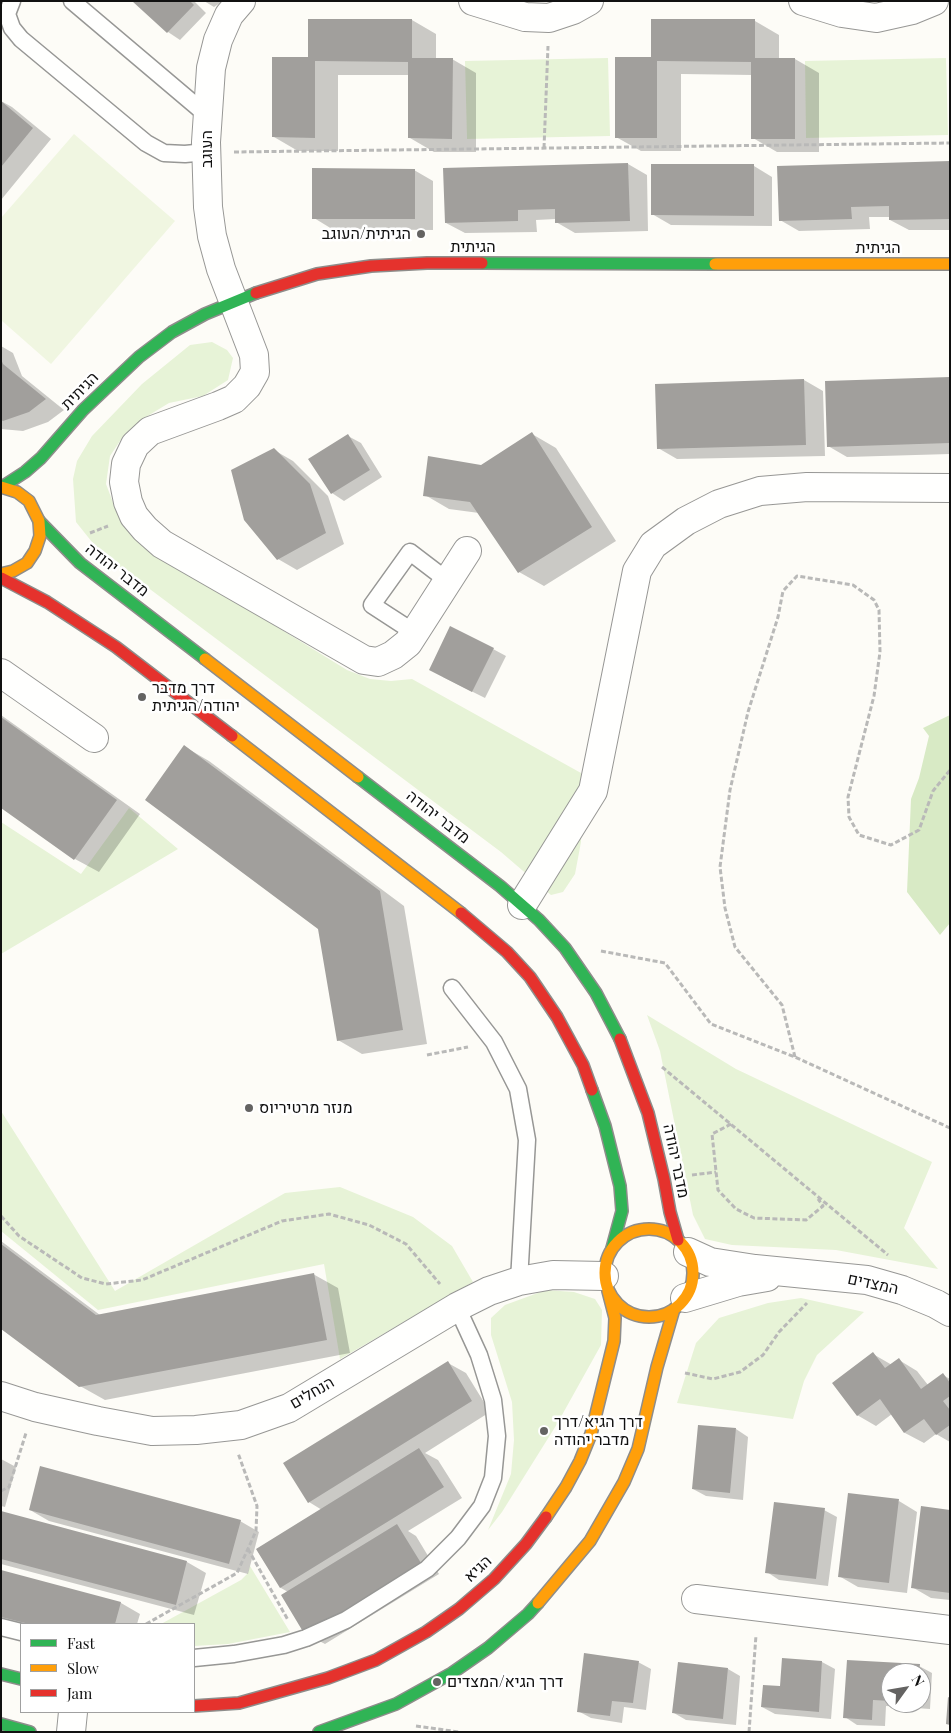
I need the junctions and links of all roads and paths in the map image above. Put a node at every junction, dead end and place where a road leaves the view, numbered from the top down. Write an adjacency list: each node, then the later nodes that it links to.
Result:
1 (12, 1): 12 (lane)
2 (72, 1): 9 (lane)
3 (241, 1): 9 (street, העוגב)
4 (473, 1): 8 (street)
5 (589, 1): 8 (street)
6 (803, 1): 7 (street)
7 (934, 1)
8 (549, 18): 11 (path)
9 (208, 116): 12 (street, העוגב)
10 (950, 143): 11 (path)
11 (544, 148): 12 (path)
12 (206, 152): 14 (street, העוגב)
13 (950, 264): 14 (street, הגיתית)
14 (234, 301): 15 (street, הגיתית); 21 (street, העוגב)
15 (54, 444): 16 (street, הגיתית); 17 (street, הגיתית)
16 (46, 469)
17 (2, 487): 20 (street, מדבר יהודה)
18 (950, 488): 32 (street)
19 (38, 494): 20 (street)
20 (33, 509): 22 (street, מדבר יהודה)
21 (134, 516): 23 (path); 28 (street)
22 (39, 521): 23 (street, מדבר יהודה); 25 (street)
23 (60, 544): 32 (street, מדבר יהודה)
24 (467, 551): 27 (street)
25 (1, 574)
26 (1, 578): 44 (street)
27 (448, 582): 28 (street); 28 (lane)
28 (415, 633)
29 (1, 673): 30 (street)
30 (94, 738)
31 (950, 770): 37 (path)
32 (522, 905): 33 (street, מדבר יהודה)
33 (559, 942): 37 (path); 43 (street, מדבר יהודה)
34 (452, 988): 35 (lane)
35 (494, 1042): 36 (path); 48 (lane)
36 (427, 1055)
37 (795, 1057): 40 (path)
38 (657, 1064): 39 (path)
39 (731, 1124): 41 (path); 41 (path)
40 (950, 1128)
41 (814, 1194): 45 (path)
42 (1, 1216): 51 (path)
43 (683, 1246): 44 (street); 46 (street, המצדים); 50 (street)
44 (612, 1248): 49 (street)
45 (890, 1256)
46 (791, 1273): 47 (street, המצדים); 50 (street, המצדים)
47 (834, 1276): 52 (street, המצדים); 53 (path)
48 (519, 1282): 49 (street, הנחלים); 51 (street, הנחלים)
49 (606, 1283): 50 (street); 69 (street, הגיא)
50 (679, 1304): 53 (street)
51 (457, 1307): 56 (street, הנחלים); 65 (lane)
52 (950, 1312)
53 (658, 1367): 74 (street)
54 (1, 1396): 55 (street, הנחלים)
55 (35, 1407): 56 (street, הנחלים); 57 (path)
56 (228, 1426): 58 (path)
57 (1, 1491)
58 (248, 1549): 61 (path); 65 (path)
59 (696, 1599): 60 (street)
60 (758, 1607): 63 (street); 75 (path)
61 (148, 1623)
62 (1, 1627): 64 (lane)
63 (950, 1630)
64 (20, 1632)
65 (300, 1640): 66 (lane)
66 (195, 1658)
67 (1, 1674): 68 (street)
68 (20, 1679)
69 (195, 1706)
70 (73, 1713): 73 (street)
71 (1, 1724): 72 (street)
72 (30, 1732)
73 (71, 1732)
74 (319, 1732)
75 (749, 1732)

